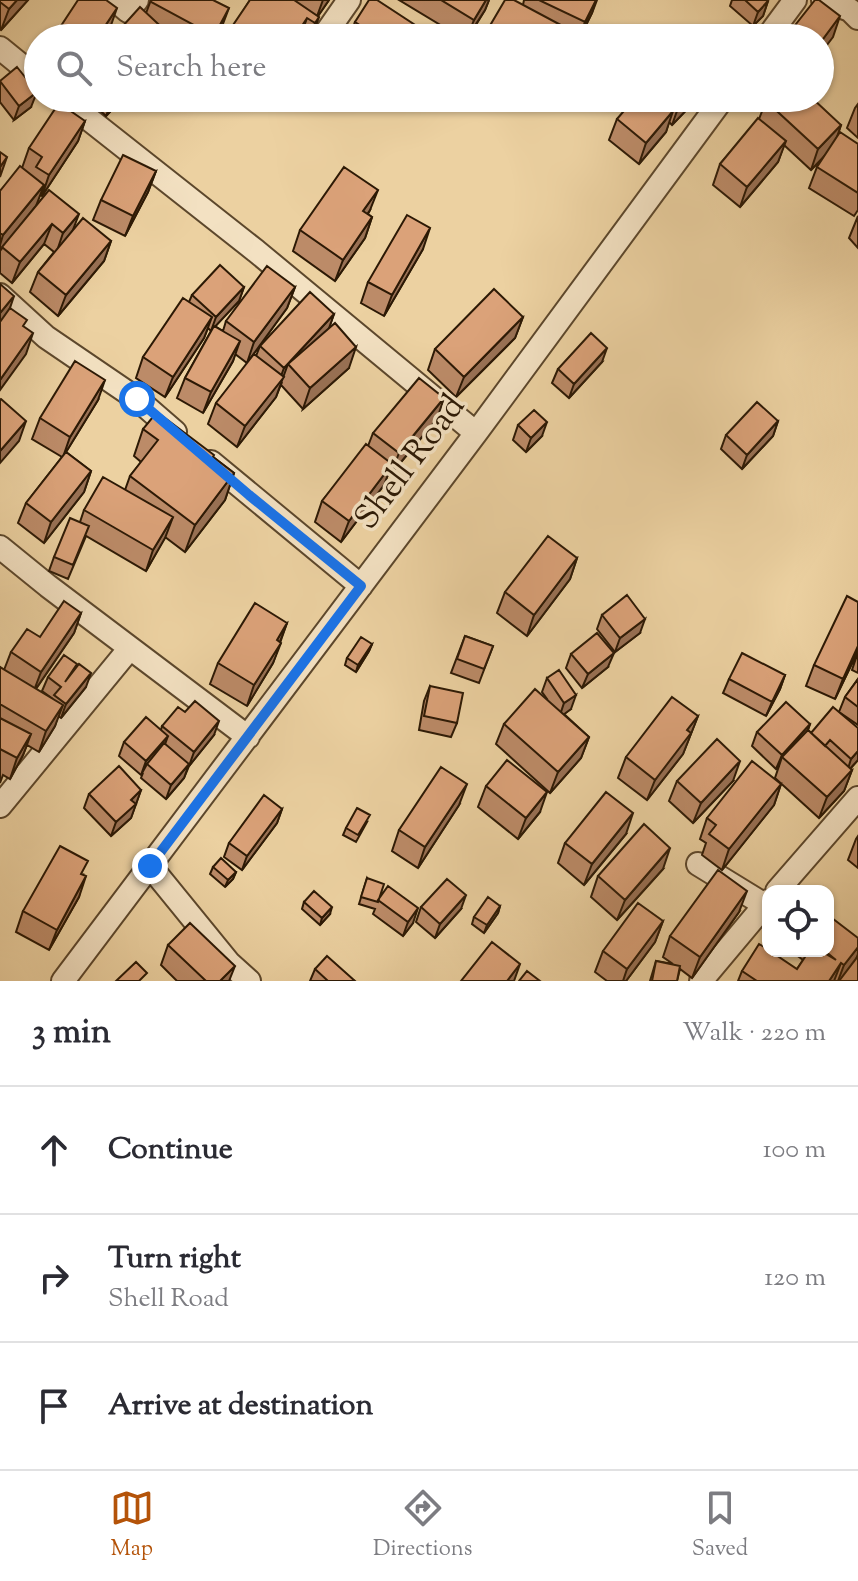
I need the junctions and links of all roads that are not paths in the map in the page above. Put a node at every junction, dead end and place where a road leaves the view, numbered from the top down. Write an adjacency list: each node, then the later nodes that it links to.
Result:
1 (115, 0): 2 (street)
2 (137, 0)
3 (349, 0): 7 (street)
4 (795, 0): 8 (street)
5 (823, 0): 6 (street)
6 (858, 18)
7 (332, 24)
8 (777, 24)
9 (0, 48): 10 (street)
10 (24, 68)
11 (80, 112): 14 (street)
12 (713, 112): 14 (street, Shell Road)
13 (0, 295): 16 (street)
14 (476, 433): 16 (street, Shell Road)
15 (0, 547): 17 (street)
16 (361, 586): 18 (street, Shell Road)
17 (130, 648): 18 (street); 20 (street)
18 (248, 737): 22 (street, Shell Road)
19 (858, 798): 23 (street)
20 (0, 806)
21 (698, 864): 24 (street)
22 (150, 866): 26 (street, Shell Road); 27 (street)
23 (782, 885)
24 (762, 895)
25 (762, 909): 28 (street)
26 (63, 981)
27 (249, 981)
28 (701, 981)

